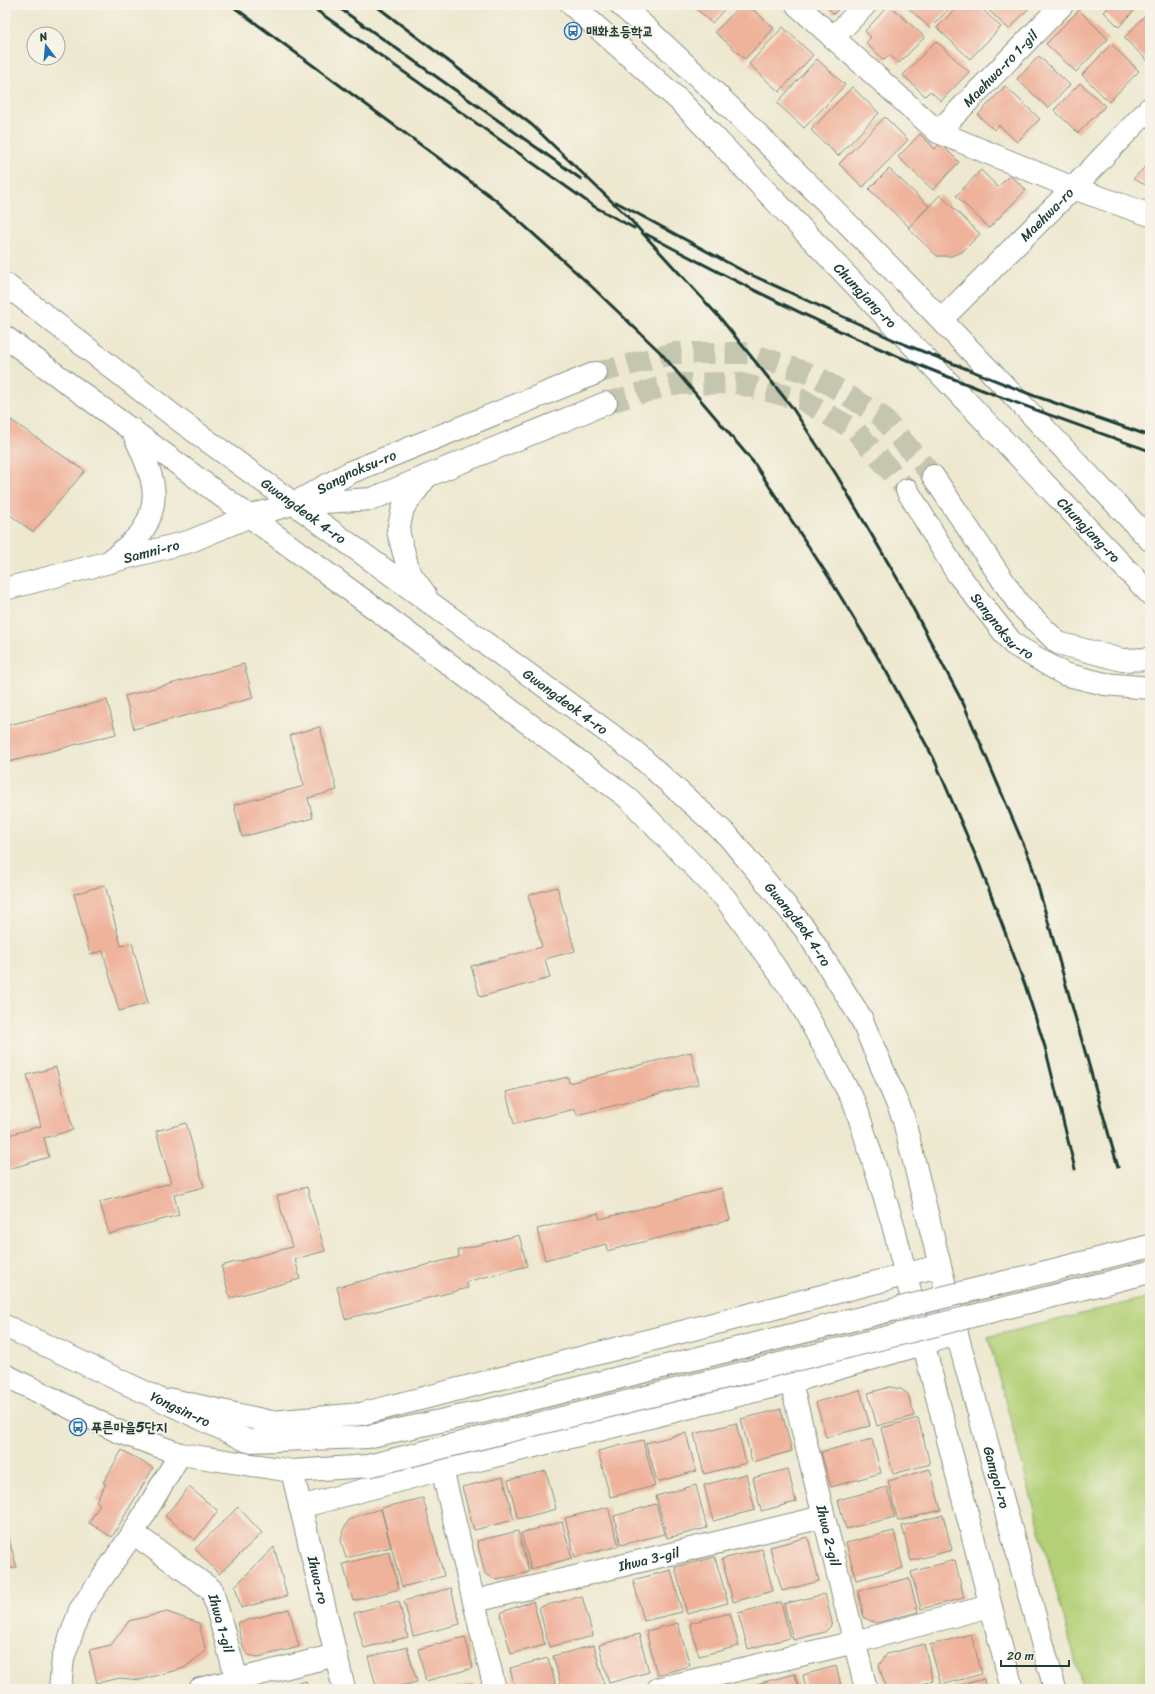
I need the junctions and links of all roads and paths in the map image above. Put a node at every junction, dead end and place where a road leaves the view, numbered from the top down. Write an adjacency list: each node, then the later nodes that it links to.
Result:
1 (572, 5): 25 (street, Chungjang-ro)
2 (621, 5): 12 (street)
3 (797, 5): 6 (street)
4 (865, 5): 6 (street)
5 (1062, 5): 8 (street, Maehwa-ro 1-gil)
6 (833, 38): 8 (street)
7 (1150, 108): 9 (street, Maehwa-ro)
8 (938, 132): 9 (street)
9 (1074, 188): 10 (street); 12 (street, Maehwa-ro)
10 (1150, 215)
11 (5, 284): 20 (street, Gwangdeok 4-ro)
12 (942, 319): 22 (street)
13 (5, 337): 16 (street)
14 (596, 373): 20 (street, Sangnoksu-ro)
15 (606, 403): 17 (street, Sangnoksu-ro)
16 (132, 430): 21 (street); 23 (street)
17 (427, 476): 20 (street, Sangnoksu-ro); 26 (street)
18 (933, 476): 27 (street, Sangnoksu-ro)
19 (907, 490): 28 (street, Sangnoksu-ro)
20 (293, 504): 21 (street, Samni-ro); 26 (street, Gwangdeok 4-ro)
21 (250, 516): 23 (street, Samni-ro); 32 (street)
22 (1150, 540)
23 (109, 562): 24 (street, Samni-ro)
24 (5, 588)
25 (1150, 594)
26 (434, 606): 30 (street, Gwangdeok 4-ro)
27 (1150, 659)
28 (1150, 688)
29 (1150, 1246): 38 (street, Yongsin-ro, bridge)
30 (939, 1266): 32 (street); 34 (street, Gamgol-ro)
31 (1150, 1272): 41 (street, bridge)
32 (905, 1276): 35 (street); 38 (street)
33 (5, 1326): 38 (street, Yongsin-ro)
34 (957, 1334): 35 (street); 57 (street, Gamgol-ro)
35 (923, 1343): 37 (street); 46 (street)
36 (5, 1375): 39 (street)
37 (791, 1382): 40 (street); 43 (street, Ihwa 2-gil)
38 (152, 1396)
39 (180, 1454): 41 (street); 44 (street)
40 (442, 1469): 42 (street); 45 (street)
41 (292, 1471): 42 (street, Ihwa-ro)
42 (300, 1507): 48 (street, Ihwa-ro)
43 (824, 1517): 45 (street, Ihwa 3-gil); 47 (street, Ihwa 2-gil)
44 (133, 1533): 49 (street, Ihwa 1-gil); 50 (street)
45 (475, 1601): 53 (street)
46 (990, 1606): 47 (street); 56 (street)
47 (855, 1642): 54 (street); 55 (street, Ihwa 2-gil)
48 (336, 1655): 49 (street); 52 (street, Ihwa-ro)
49 (236, 1680): 51 (street)
50 (60, 1689)
51 (200, 1689)
52 (344, 1689)
53 (495, 1689)
54 (658, 1689)
55 (866, 1689)
56 (1012, 1689)
57 (1054, 1689)

